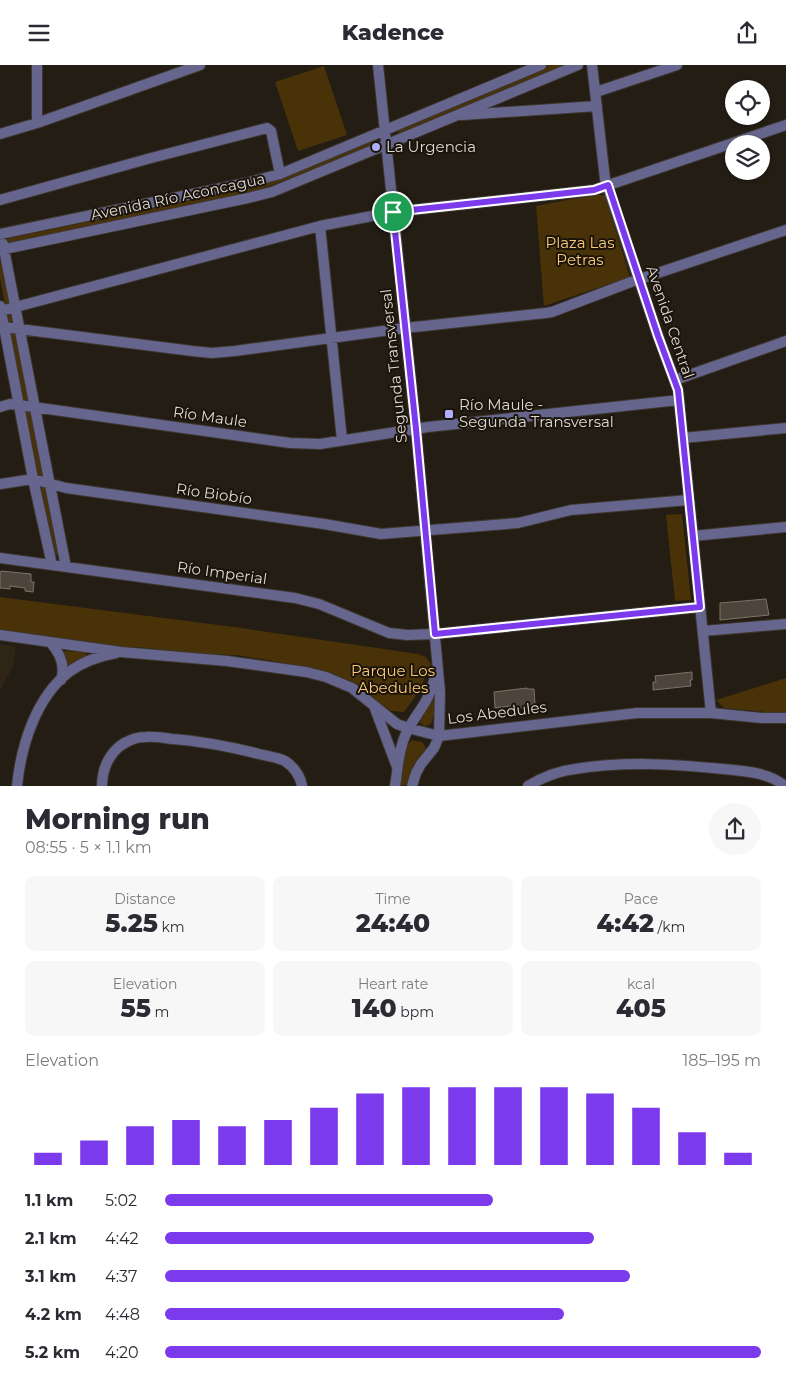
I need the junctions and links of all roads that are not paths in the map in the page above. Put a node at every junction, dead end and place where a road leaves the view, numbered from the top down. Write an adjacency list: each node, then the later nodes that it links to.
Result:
1 (37, 65): 11 (street)
2 (200, 65): 11 (street)
3 (378, 65): 13 (street, Segunda Transversal)
4 (541, 65): 13 (street, Avenida Río Aconcagua)
5 (578, 65): 10 (street, Avenida Río Aconcagua)
6 (592, 65): 8 (street, Avenida Central)
7 (677, 65): 8 (street)
8 (596, 92): 9 (street, Avenida Central)
9 (597, 106): 10 (street); 17 (street, Avenida Central)
10 (454, 116): 15 (street, Avenida Río Aconcagua)
11 (38, 123): 14 (street)
12 (786, 125): 17 (street)
13 (385, 130): 15 (street, Segunda Transversal); 16 (street, Avenida Río Aconcagua)
14 (0, 134)
15 (386, 144): 19 (street, Segunda Transversal); 23 (street, Avenida Río Aconcagua)
16 (280, 174): 18 (street); 22 (street, Avenida Río Aconcagua)
17 (608, 185): 19 (street); 24 (street, Avenida Central)
18 (0, 200)
19 (393, 212): 20 (street); 28 (street, Segunda Transversal)
20 (320, 226): 25 (street); 30 (street)
21 (786, 230): 24 (street)
22 (1, 234): 23 (street)
23 (2, 249): 25 (street)
24 (639, 280): 28 (street); 32 (street, Avenida Central)
25 (15, 307): 26 (street); 29 (street)
26 (0, 308): 27 (street)
27 (2, 327): 29 (street); 34 (street)
28 (405, 328): 30 (street); 38 (street, Segunda Transversal)
29 (20, 329): 30 (street); 36 (street)
30 (332, 339): 40 (street)
31 (786, 341): 32 (street)
32 (674, 380): 33 (street, Avenida Central)
33 (679, 400): 38 (street, Río Maule); 39 (street, Avenida Central)
34 (19, 405): 35 (street, Río Maule); 36 (street, Río Maule); 41 (street)
35 (0, 407)
36 (36, 407): 40 (street, Río Maule); 42 (street)
37 (786, 428): 39 (street)
38 (416, 429): 40 (street, Río Maule); 46 (street, Segunda Transversal)
39 (683, 438): 44 (street, Avenida Central)
40 (342, 440)
41 (34, 479): 42 (street, Río Biobío); 43 (street, Río Biobío); 49 (street)
42 (50, 483): 46 (street, Río Biobío); 50 (street)
43 (0, 484)
44 (690, 500): 46 (street, Río Biobío); 47 (street, Avenida Central)
45 (786, 527): 47 (street)
46 (425, 531): 54 (street, Segunda Transversal)
47 (693, 536): 51 (street, Avenida Central)
48 (0, 558): 49 (street, Río Imperial)
49 (52, 565): 50 (street, Río Imperial)
50 (66, 567): 54 (street, Río Imperial)
51 (700, 607): 53 (street, Avenida Central); 54 (street, Río Imperial)
52 (786, 624): 53 (street)
53 (702, 631): 61 (street, Avenida Central)
54 (435, 634): 58 (street, Segunda Transversal)
55 (0, 635): 56 (street, Los Abedules)
56 (50, 642): 57 (street, Los Abedules); 59 (street)
57 (121, 652): 59 (street); 60 (street, Los Abedules)
58 (438, 665): 63 (street); 64 (street, Segunda Transversal)
59 (60, 680): 66 (street)
60 (373, 705): 63 (street, Los Abedules); 65 (street)
61 (711, 713): 62 (street, Los Abedules); 64 (street, Los Abedules)
62 (786, 719)
63 (408, 728): 64 (street, Los Abedules); 65 (street)
64 (439, 736): 70 (street)
65 (397, 768): 69 (street)
66 (17, 785)
67 (102, 785): 68 (street)
68 (302, 785)
69 (396, 785)
70 (412, 785)
71 (528, 785): 72 (street)
72 (785, 785)

